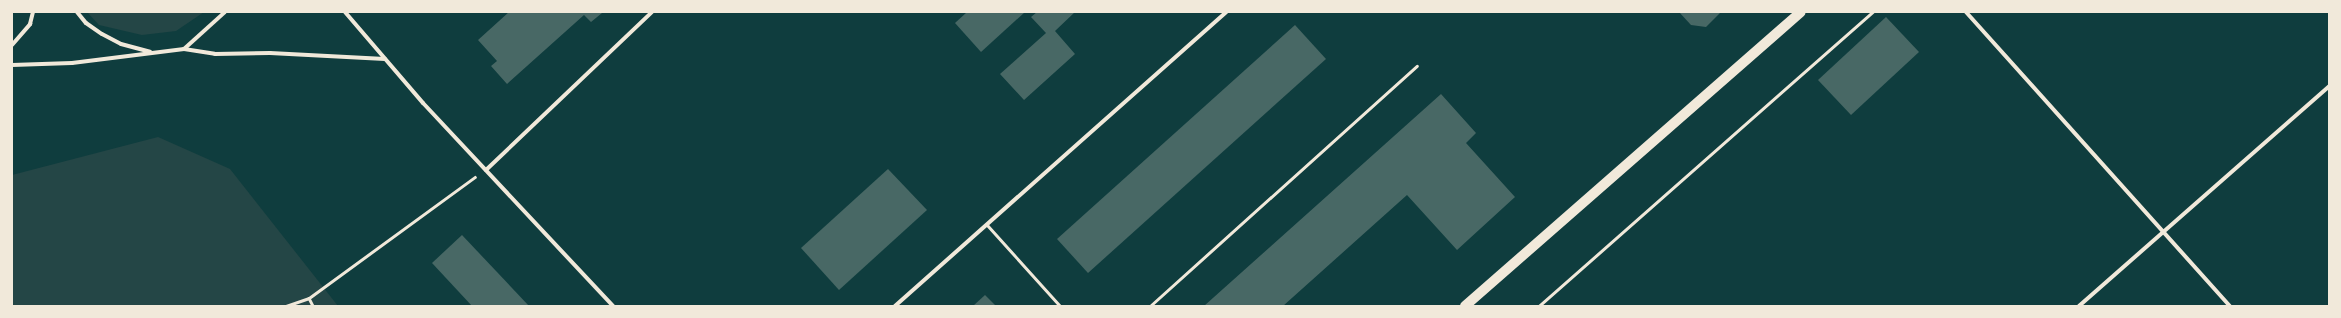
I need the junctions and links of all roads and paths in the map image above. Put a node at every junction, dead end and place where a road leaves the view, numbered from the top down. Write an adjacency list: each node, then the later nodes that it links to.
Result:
1 (33, 12): 10 (street)
2 (77, 12): 12 (street)
3 (225, 12): 11 (street)
4 (345, 12): 13 (street)
5 (652, 12): 17 (street)
6 (1226, 12): 18 (street)
7 (1801, 12): 27 (main road)
8 (1873, 12): 28 (path)
9 (1966, 12): 19 (street)
10 (12, 45)
11 (184, 49): 12 (street); 13 (street)
12 (152, 53): 14 (street)
13 (385, 59): 17 (street)
14 (12, 64)
15 (1417, 66): 26 (lane)
16 (2329, 86): 19 (street)
17 (486, 170): 20 (path); 23 (street)
18 (987, 225): 24 (street); 25 (lane)
19 (2164, 232): 29 (street); 30 (street)
20 (309, 298): 21 (path); 22 (path)
21 (286, 306)
22 (313, 306)
23 (613, 306)
24 (895, 306)
25 (1060, 306)
26 (1150, 306)
27 (1464, 306)
28 (1539, 306)
29 (2079, 306)
30 (2230, 306)

